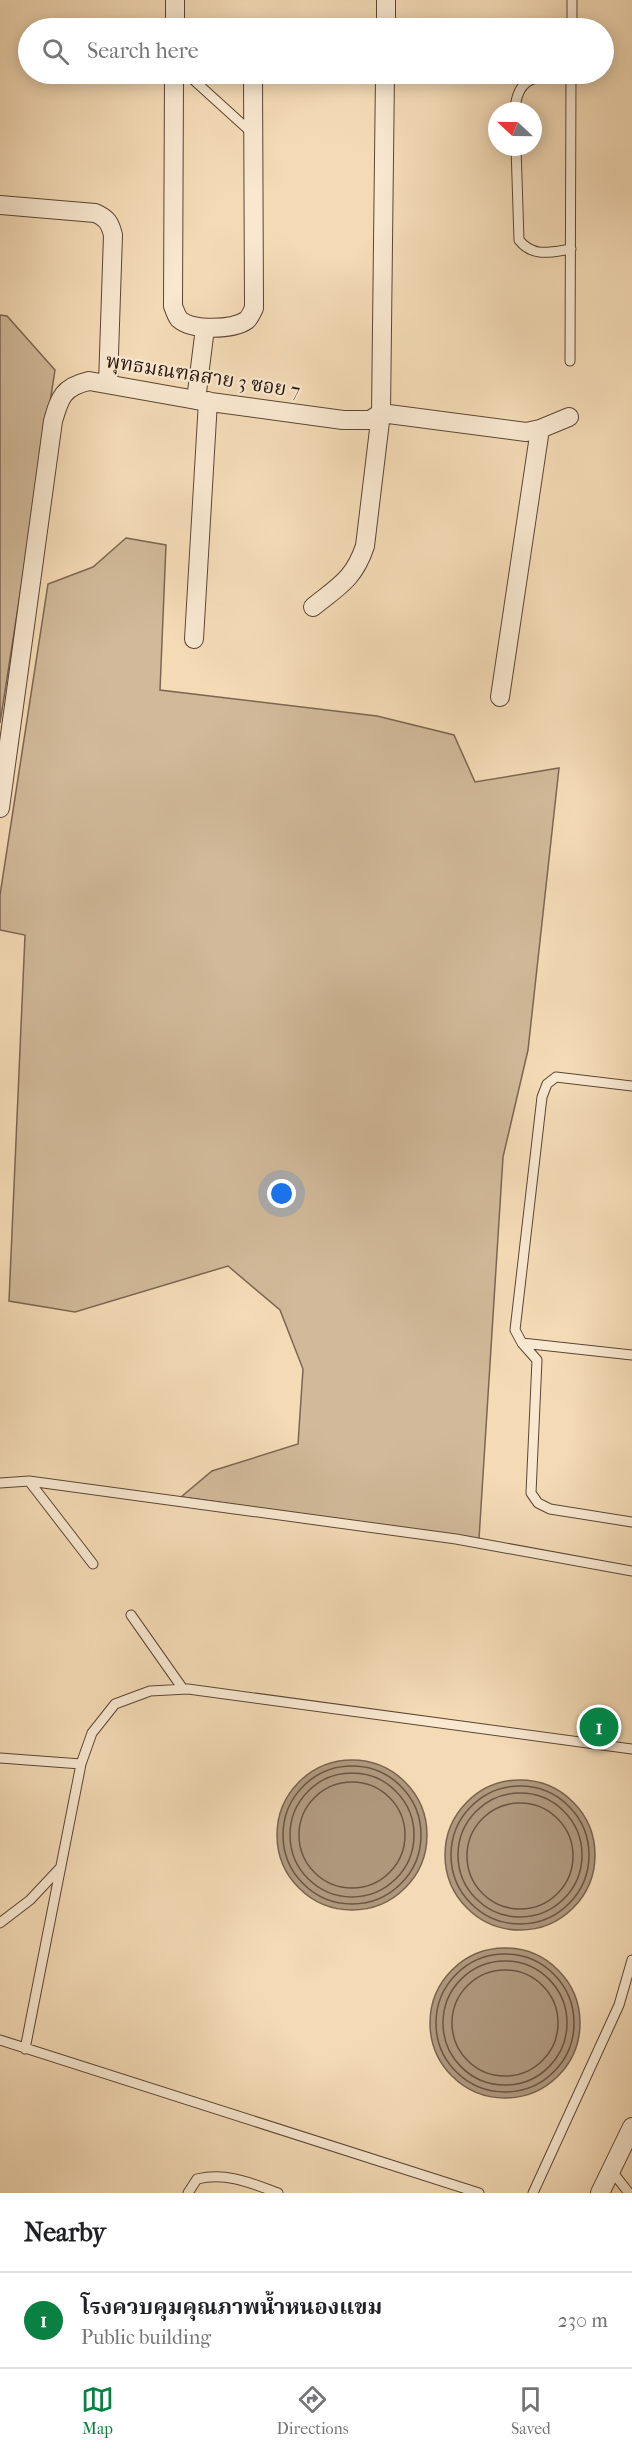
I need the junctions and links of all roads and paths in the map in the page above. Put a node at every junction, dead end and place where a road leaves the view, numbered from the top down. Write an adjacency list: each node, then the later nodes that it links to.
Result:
1 (175, 0): 4 (street)
2 (386, 0): 5 (street)
3 (572, 0): 6 (lane)
4 (175, 18)
5 (386, 18)
6 (572, 18)
7 (174, 84): 18 (street)
8 (199, 84): 14 (lane)
9 (253, 84): 14 (street)
10 (385, 84): 22 (street)
11 (524, 84): 13 (lane)
12 (572, 84): 17 (lane)
13 (516, 102)
14 (254, 135): 18 (street)
15 (516, 156): 17 (lane)
16 (0, 205): 20 (street)
17 (571, 249): 19 (lane)
18 (205, 328): 21 (street)
19 (570, 361)
20 (108, 384): 21 (street, พุทธมณฑลสาย 3 ซอย 7); 28 (street, พุทธมณฑลสาย 3 ซอย 7)
21 (202, 401): 22 (street, พุทธมณฑลสาย 3 ซอย 7); 26 (street)
22 (381, 413): 24 (street); 25 (street)
23 (569, 417): 24 (street)
24 (540, 429): 27 (street)
25 (313, 607)
26 (194, 639)
27 (500, 697)
28 (0, 808)
29 (632, 1086): 30 (lane)
30 (522, 1343): 31 (lane); 34 (lane)
31 (632, 1355)
32 (29, 1481): 33 (lane); 35 (lane); 36 (lane)
33 (0, 1483)
34 (632, 1522)
35 (93, 1564)
36 (632, 1571)
37 (131, 1615): 38 (lane)
38 (183, 1689): 39 (lane); 41 (lane)
39 (632, 1749)
40 (0, 1758): 41 (lane)
41 (81, 1764): 42 (lane)
42 (62, 1866): 43 (lane); 46 (lane)
43 (0, 1923)
44 (632, 1960): 52 (lane)
45 (0, 2040): 46 (lane)
46 (25, 2049): 51 (lane)
47 (630, 2136): 48 (street)
48 (611, 2170): 53 (street); 54 (lane)
49 (188, 2193): 50 (lane)
50 (278, 2193)
51 (479, 2193)
52 (533, 2193)
53 (600, 2193)
54 (629, 2193)

